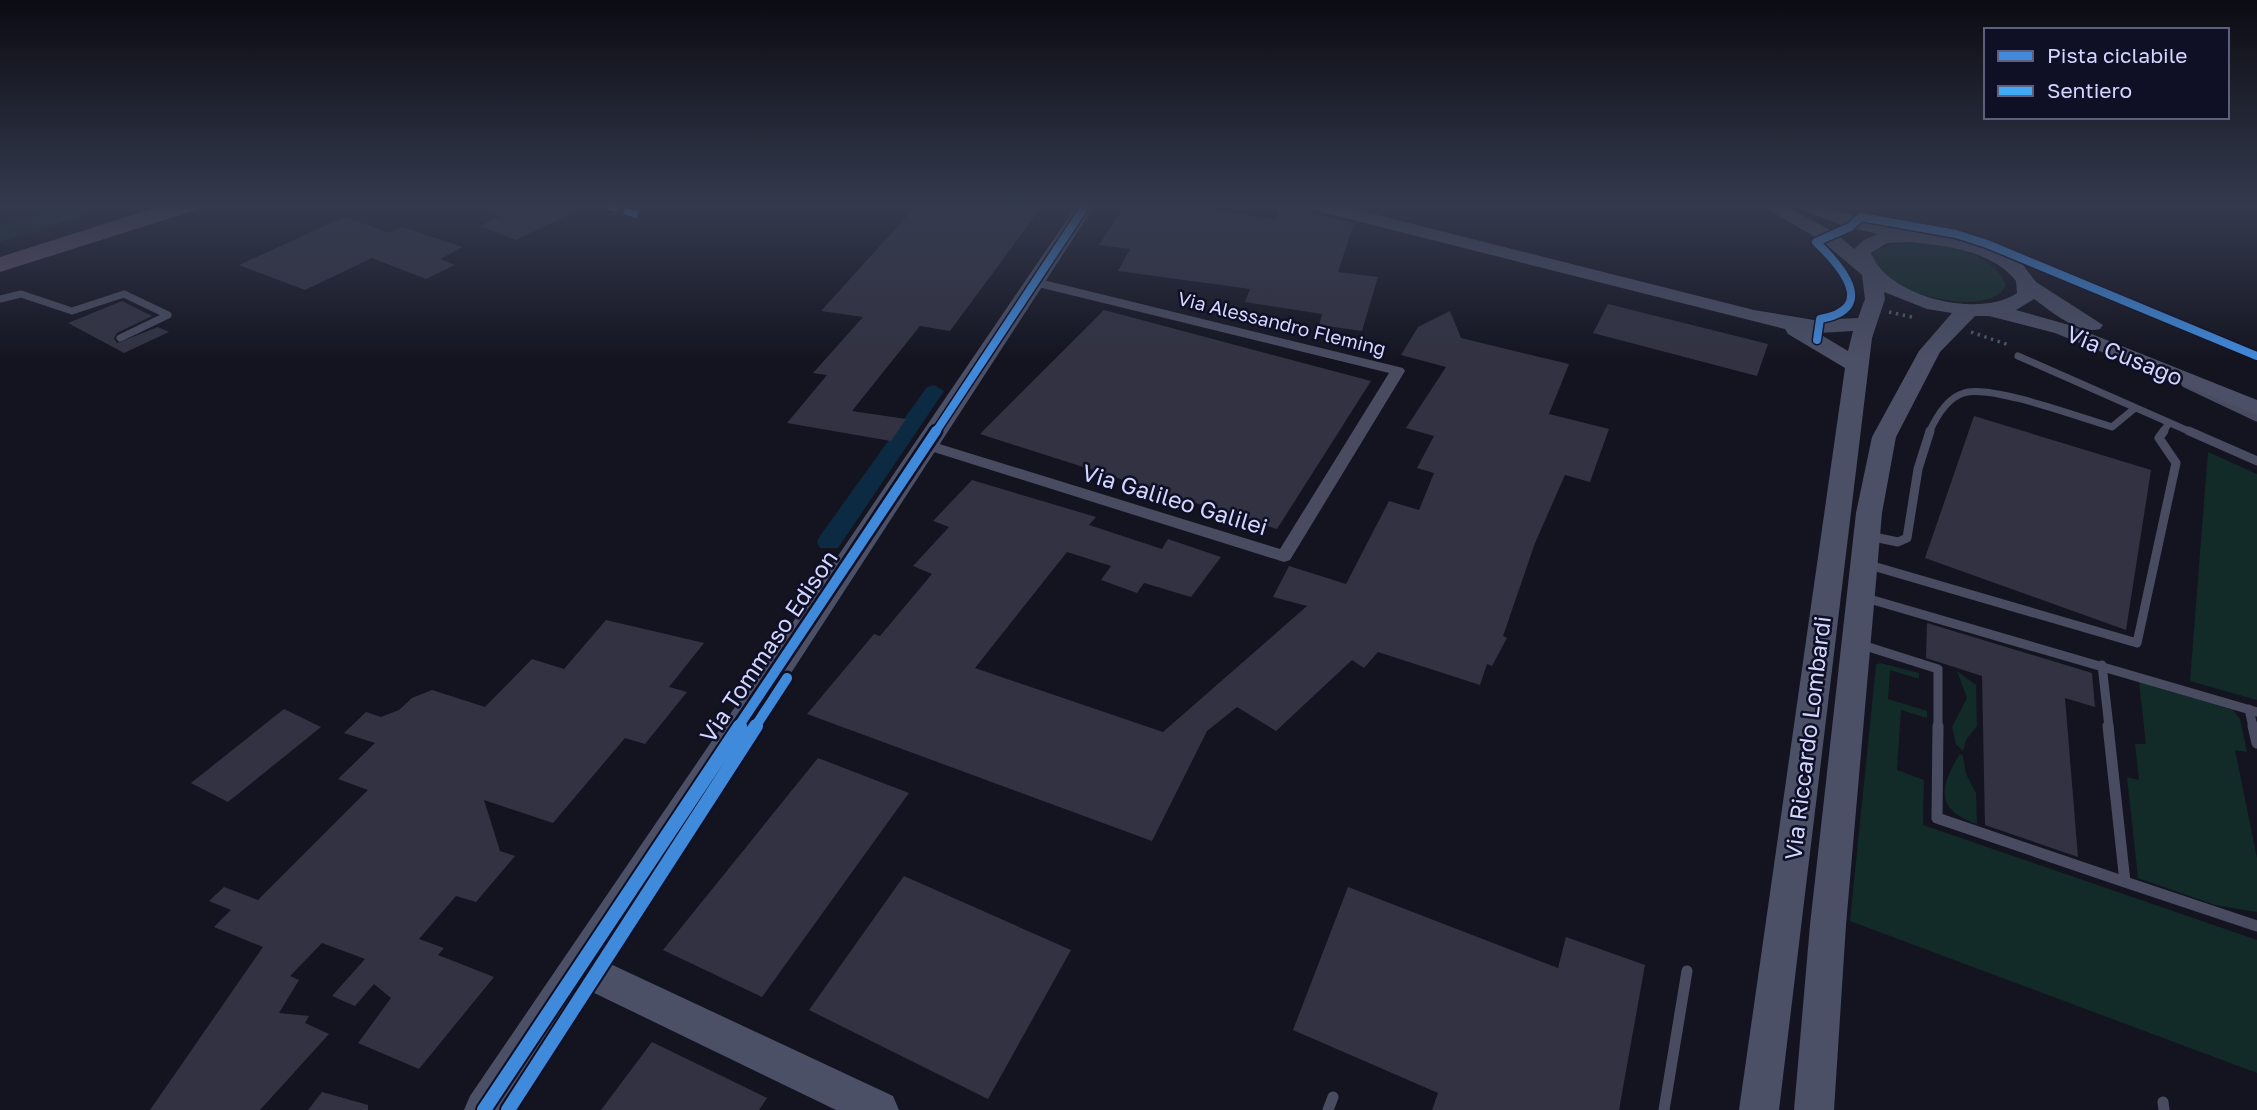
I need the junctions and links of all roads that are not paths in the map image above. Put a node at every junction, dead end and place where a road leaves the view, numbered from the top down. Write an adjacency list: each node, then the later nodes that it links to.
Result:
1 (26, 257): 7 (highway)
2 (1052, 257): 9 (street, Via Tommaso Edison)
3 (1522, 257): 13 (street)
4 (1852, 257): 8 (street, Via Cusago)
5 (1863, 257): 8 (street, Via Riccardo Lombardi)
6 (1995, 257): 10 (street)
7 (0, 265)
8 (1869, 272): 12 (street, Via Cusago); 14 (street, Via Riccardo Lombardi)
9 (1035, 282): 18 (street, Via Alessandro Fleming); 25 (street, Via Tommaso Edison)
10 (2028, 286): 12 (street); 20 (main road, Via Cusago)
11 (0, 299): 15 (lane)
12 (1979, 310): 19 (street, Via Cusago); 27 (street, Via Riccardo Lombardi)
13 (1747, 313): 14 (street); 17 (street)
14 (1866, 323): 17 (street, Via Riccardo Lombardi)
15 (120, 338)
16 (2018, 356): 21 (lane)
17 (1857, 366): 40 (street, Via Riccardo Lombardi)
18 (1398, 371): 25 (street, Via Galileo Galilei)
19 (2173, 374): 22 (street, Via Cusago); 23 (lane)
20 (2257, 393)
21 (2135, 408): 24 (lane); 27 (lane)
22 (2257, 408)
23 (2257, 418)
24 (2169, 423): 26 (lane); 27 (lane)
25 (926, 445): 35 (street, Via Tommaso Edison)
26 (2257, 461)
27 (1866, 550): 28 (street, Via Riccardo Lombardi)
28 (1861, 596): 29 (street, Via Riccardo Lombardi); 30 (lane)
29 (1857, 644): 33 (lane); 41 (street, Via Riccardo Lombardi)
30 (2102, 665): 31 (lane); 33 (lane)
31 (2253, 710): 32 (lane)
32 (2257, 743)
33 (2125, 882): 34 (lane)
34 (2257, 926)
35 (580, 968): 37 (street, Via Tommaso Edison); 38 (street)
36 (1686, 971): 39 (lane)
37 (484, 1110)
38 (879, 1110)
39 (1664, 1110)
40 (1759, 1110)
41 (1814, 1110)

